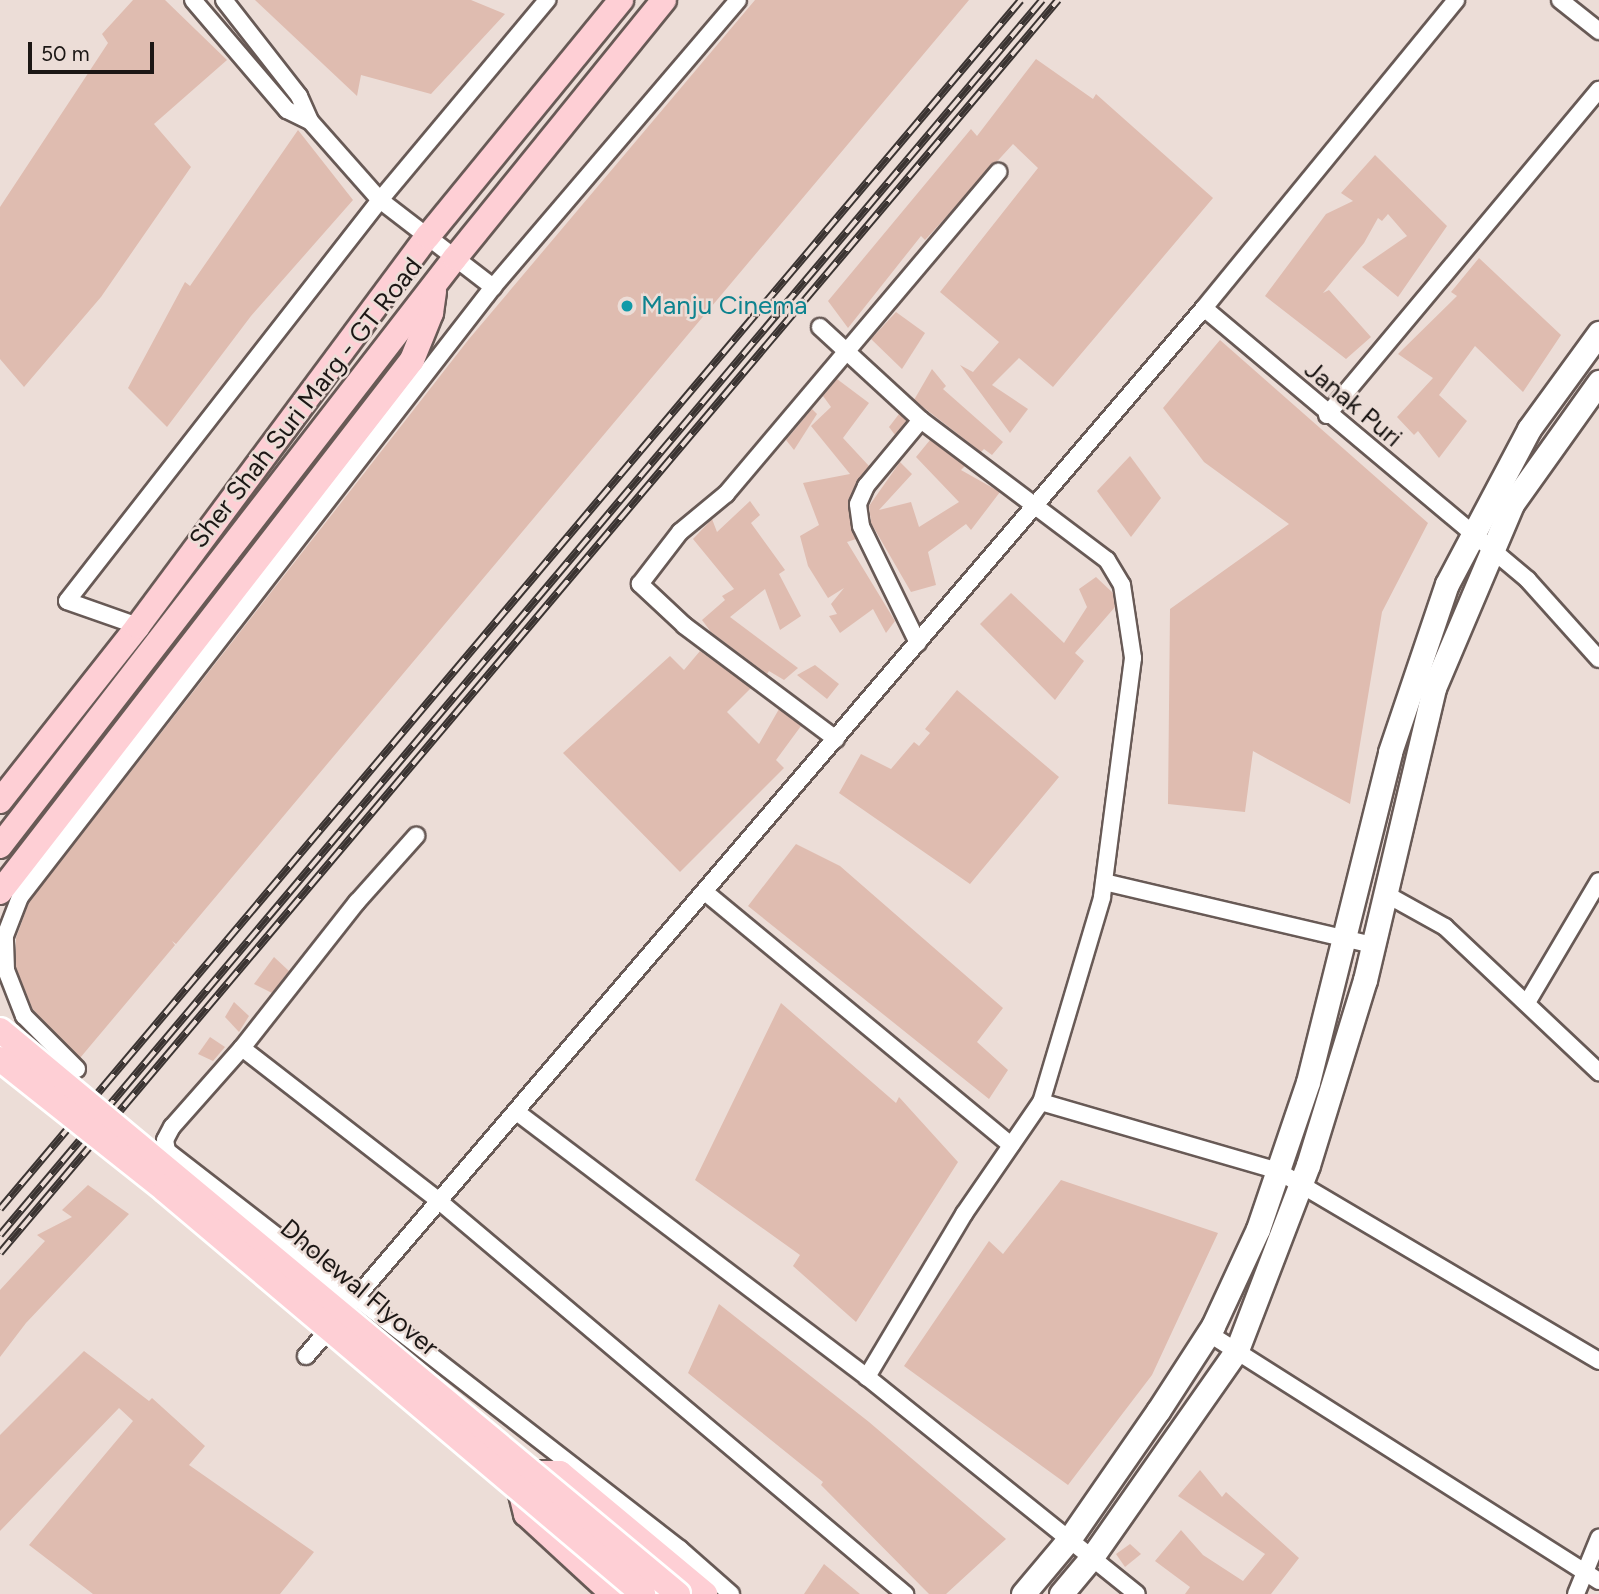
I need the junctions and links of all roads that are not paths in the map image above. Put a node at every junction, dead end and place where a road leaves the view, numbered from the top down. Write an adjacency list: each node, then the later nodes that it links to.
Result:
1 (193, 0): 11 (street)
2 (224, 0): 11 (street)
3 (547, 0): 13 (street)
4 (621, 0): 14 (main road, Sher Shah Suri Marg - GT Road)
5 (664, 0): 15 (main road, Sher Shah Suri Marg - GT Road)
6 (738, 0): 17 (street)
7 (1456, 0): 18 (street)
8 (1560, 0): 9 (street)
9 (1599, 31)
10 (1599, 90): 23 (street)
11 (310, 121): 13 (street)
12 (998, 172): 21 (street)
13 (380, 200): 14 (street); 28 (street)
14 (428, 236): 15 (street); 28 (main road, Sher Shah Suri Marg - GT Road)
15 (455, 258): 16 (main road, Sher Shah Suri Marg - GT Road); 17 (street)
16 (435, 284): 34 (main road, Sher Shah Suri Marg - GT Road); 37 (main road)
17 (493, 287): 46 (street)
18 (1204, 308): 23 (street, Janak Puri); 25 (street)
19 (820, 327): 21 (street)
20 (1599, 333): 26 (street)
21 (846, 349): 24 (street); 31 (street)
22 (1599, 382): 27 (street)
23 (1327, 415): 26 (street, Janak Puri)
24 (921, 420): 25 (street); 29 (street)
25 (1034, 508): 29 (street); 36 (street)
26 (1472, 535): 27 (street, Janak Puri); 40 (street)
27 (1492, 551): 30 (street, Janak Puri); 39 (street)
28 (138, 626): 32 (main road, Sher Shah Suri Marg - GT Road)
29 (918, 643): 31 (street)
30 (1599, 659)
31 (836, 739): 38 (street)
32 (0, 801)
33 (416, 836): 44 (street)
34 (0, 846)
35 (1599, 881): 42 (street)
36 (1104, 882): 40 (street); 48 (street)
37 (0, 892)
38 (705, 892): 49 (street); 50 (street)
39 (1384, 893): 41 (street); 42 (street)
40 (1347, 940): 41 (street); 51 (street)
41 (1373, 945): 52 (street)
42 (1528, 1001): 47 (street)
43 (0, 1030): 60 (main road, Dholewal Flyover, bridge)
44 (242, 1048): 53 (street); 54 (street)
45 (0, 1059): 60 (main road, Dholewal Flyover, bridge)
46 (77, 1069)
47 (1599, 1072)
48 (1041, 1102): 50 (street); 51 (street)
49 (518, 1113): 53 (street); 59 (street)
50 (1011, 1145): 59 (street)
51 (1278, 1171): 52 (street); 55 (street)
52 (1300, 1184): 56 (street); 58 (street)
53 (439, 1201): 54 (street); 70 (street)
54 (356, 1299): 57 (street); 69 (street)
55 (1208, 1333): 56 (street); 61 (street)
56 (1237, 1350): 63 (street); 64 (street)
57 (306, 1356)
58 (1599, 1361)
59 (867, 1377): 61 (street)
60 (527, 1481): 65 (main road); 66 (main road, Dholewal Flyover, bridge); 67 (main road, Dholewal Flyover, bridge); 68 (main road)
61 (1070, 1538): 63 (street); 71 (street)
62 (1599, 1538): 64 (street)
63 (1092, 1558): 72 (street); 73 (street)
64 (1592, 1576): 74 (street)
65 (613, 1594)
66 (643, 1594)
67 (678, 1594)
68 (705, 1594)
69 (731, 1594)
70 (905, 1594)
71 (1023, 1594)
72 (1061, 1594)
73 (1137, 1594)
74 (1576, 1594)

